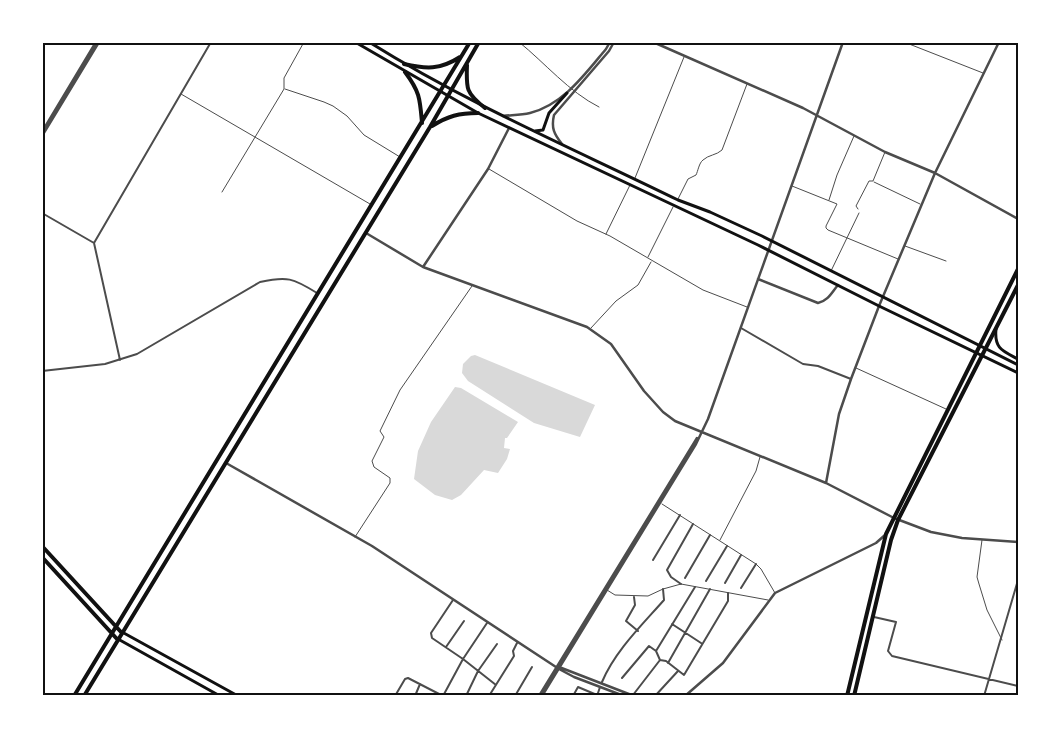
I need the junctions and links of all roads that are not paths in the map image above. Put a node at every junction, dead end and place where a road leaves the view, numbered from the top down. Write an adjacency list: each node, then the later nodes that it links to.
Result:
1 (97, 42): 40 (street); 42 (street)
2 (211, 42): 29 (street)
3 (304, 42): 24 (lane)
4 (356, 42): 19 (main road)
5 (369, 42): 18 (main road)
6 (470, 42): 15 (highway)
7 (479, 42): 17 (highway)
8 (518, 42): 23 (lane)
9 (610, 42): 23 (street)
10 (614, 42): 26 (street)
11 (653, 42): 16 (street)
12 (843, 42): 35 (street)
13 (904, 42): 20 (lane)
14 (999, 42): 20 (street)
15 (462, 56): 18 (highway); 22 (highway)
16 (684, 57): 21 (street); 49 (lane)
17 (467, 63): 25 (highway); 32 (highway)
18 (404, 64): 22 (main road)
19 (405, 72): 27 (main road); 36 (highway)
20 (984, 73): 48 (street)
21 (747, 84): 35 (street); 54 (lane)
22 (444, 86): 25 (main road); 27 (highway)
23 (572, 88): 26 (lane); 28 (street)
24 (284, 89): 43 (lane); 46 (lane)
25 (451, 90): 30 (highway); 32 (main road)
26 (575, 91): 31 (lane); 44 (street)
27 (440, 93): 30 (main road); 36 (highway)
28 (567, 93): 34 (street); 39 (main road)
29 (181, 94): 43 (lane); 67 (street)
30 (447, 97): 33 (main road); 37 (highway)
31 (599, 107)
32 (485, 108): 34 (main road)
33 (478, 113): 37 (highway); 38 (main road)
34 (502, 116): 39 (main road)
35 (817, 116): 41 (street); 52 (street)
36 (422, 124): 46 (highway)
37 (430, 127): 63 (highway)
38 (509, 128): 47 (street); 51 (main road)
39 (533, 131): 44 (main road)
40 (42, 132)
41 (854, 135): 45 (street); 55 (lane)
42 (42, 136)
43 (255, 137): 53 (lane); 56 (lane)
44 (563, 145): 49 (main road)
45 (885, 152): 48 (street); 50 (lane)
46 (400, 158): 56 (highway)
47 (488, 168): 64 (lane); 74 (street)
48 (935, 173): 57 (street); 62 (street)
49 (635, 179): 54 (main road)
50 (873, 182): 57 (lane); 59 (lane)
51 (630, 185): 58 (main road); 64 (lane)
52 (792, 186): 55 (lane); 66 (street)
53 (222, 192)
54 (678, 200): 66 (main road)
55 (829, 201): 65 (lane)
56 (371, 205): 81 (highway)
57 (921, 205): 68 (street)
58 (674, 206): 69 (main road); 70 (lane)
59 (858, 209)
60 (42, 213): 67 (street)
61 (859, 213): 65 (lane)
62 (1018, 219)
63 (365, 232): 74 (street); 102 (highway)
64 (606, 234): 70 (lane)
65 (847, 238): 71 (lane); 76 (lane)
66 (772, 241): 69 (street); 76 (main road)
67 (94, 243): 93 (street)
68 (904, 245): 71 (street); 73 (lane)
69 (769, 250): 77 (street); 79 (main road)
70 (647, 258): 72 (lane)
71 (899, 259): 82 (street)
72 (652, 260): 84 (lane); 86 (lane)
73 (946, 261)
74 (423, 267): 78 (street)
75 (1018, 269): 88 (highway)
76 (831, 271): 82 (main road)
77 (758, 279): 79 (street); 84 (street)
78 (472, 285): 86 (street); 111 (lane)
79 (838, 285): 83 (main road)
80 (1018, 285): 87 (highway)
81 (318, 294): 93 (street); 140 (highway)
82 (884, 296): 83 (street); 88 (main road)
83 (879, 306): 90 (main road); 95 (street)
84 (748, 307): 85 (street)
85 (741, 328): 98 (street); 100 (street)
86 (590, 329): 100 (street)
87 (996, 329): 89 (highway); 92 (main road)
88 (980, 345): 89 (main road); 90 (highway)
89 (986, 348): 91 (highway); 94 (main road)
90 (976, 353): 91 (main road); 99 (highway)
91 (982, 356): 97 (main road); 107 (highway)
92 (1018, 359)
93 (120, 360): 96 (street)
94 (1018, 365)
95 (855, 367): 98 (street); 99 (lane)
96 (42, 371)
97 (1018, 373)
98 (851, 379): 103 (street)
99 (948, 410): 106 (highway)
100 (701, 432): 101 (street); 104 (street); 156 (street)
101 (760, 457): 103 (street); 113 (lane)
102 (224, 463): 111 (street); 143 (highway)
103 (826, 483): 106 (street)
104 (660, 503): 105 (lane); 129 (street)
105 (680, 516): 108 (lane); 119 (street)
106 (894, 518): 107 (street); 109 (highway)
107 (898, 520): 112 (street); 136 (highway)
108 (693, 524): 110 (lane); 125 (street)
109 (886, 534): 132 (street); 185 (highway)
110 (710, 535): 113 (lane); 121 (street)
111 (355, 537): 134 (street)
112 (982, 539): 114 (street); 146 (lane)
113 (719, 541): 116 (lane)
114 (1018, 542)
115 (42, 546): 140 (highway)
116 (727, 546): 117 (lane); 123 (street)
117 (741, 555): 120 (lane); 124 (street)
118 (42, 557): 142 (highway)
119 (653, 560)
120 (756, 564): 127 (street); 132 (lane)
121 (685, 578)
122 (1018, 580): 146 (street)
123 (706, 582)
124 (725, 583)
125 (680, 584): 126 (lane); 128 (lane)
126 (694, 587): 130 (lane); 139 (street)
127 (741, 588)
128 (663, 589): 133 (lane); 141 (street)
129 (607, 590): 133 (lane); 156 (street)
130 (710, 590): 131 (lane); 144 (street)
131 (728, 593): 135 (lane); 148 (street)
132 (775, 593): 135 (street)
133 (634, 597): 141 (street)
134 (453, 600): 138 (street); 150 (street)
135 (768, 600): 184 (street)
136 (874, 617): 160 (street); 186 (highway)
137 (464, 621): 150 (street)
138 (487, 623): 147 (street); 152 (street)
139 (672, 624): 144 (street); 151 (street)
140 (116, 626): 142 (highway); 143 (highway)
141 (638, 631): 162 (street)
142 (112, 632): 145 (highway); 170 (highway)
143 (122, 632): 145 (highway); 173 (main road)
144 (685, 632): 148 (street); 154 (street)
145 (117, 639): 171 (highway); 172 (main road)
146 (1002, 640): 160 (street)
147 (517, 643): 156 (street); 163 (street)
148 (702, 643): 157 (street)
149 (497, 644): 158 (street)
150 (446, 647): 152 (street)
151 (656, 651): 153 (street); 159 (street)
152 (463, 659): 158 (street); 176 (street)
153 (660, 660): 154 (street); 169 (street)
154 (668, 663): 157 (street)
155 (532, 667): 179 (street)
156 (559, 668): 162 (street); 180 (street)
157 (678, 670): 183 (street)
158 (478, 671): 163 (street); 177 (street)
159 (622, 678)
160 (990, 678): 164 (street); 187 (street)
161 (420, 684): 165 (street); 174 (street); 175 (street)
162 (601, 685): 167 (street); 168 (street); 169 (street)
163 (496, 686): 166 (street)
164 (1018, 686)
165 (438, 694): 176 (street)
166 (490, 694): 178 (street)
167 (597, 695): 181 (street)
168 (618, 695): 182 (street)
169 (634, 695)
170 (74, 696)
171 (84, 696)
172 (220, 696)
173 (238, 696)
174 (395, 696)
175 (415, 696)
176 (443, 696)
177 (466, 696)
178 (494, 696)
179 (514, 696)
180 (541, 696)
181 (573, 696)
182 (624, 696)
183 (655, 696)
184 (685, 696)
185 (847, 696)
186 (854, 696)
187 (984, 696)

